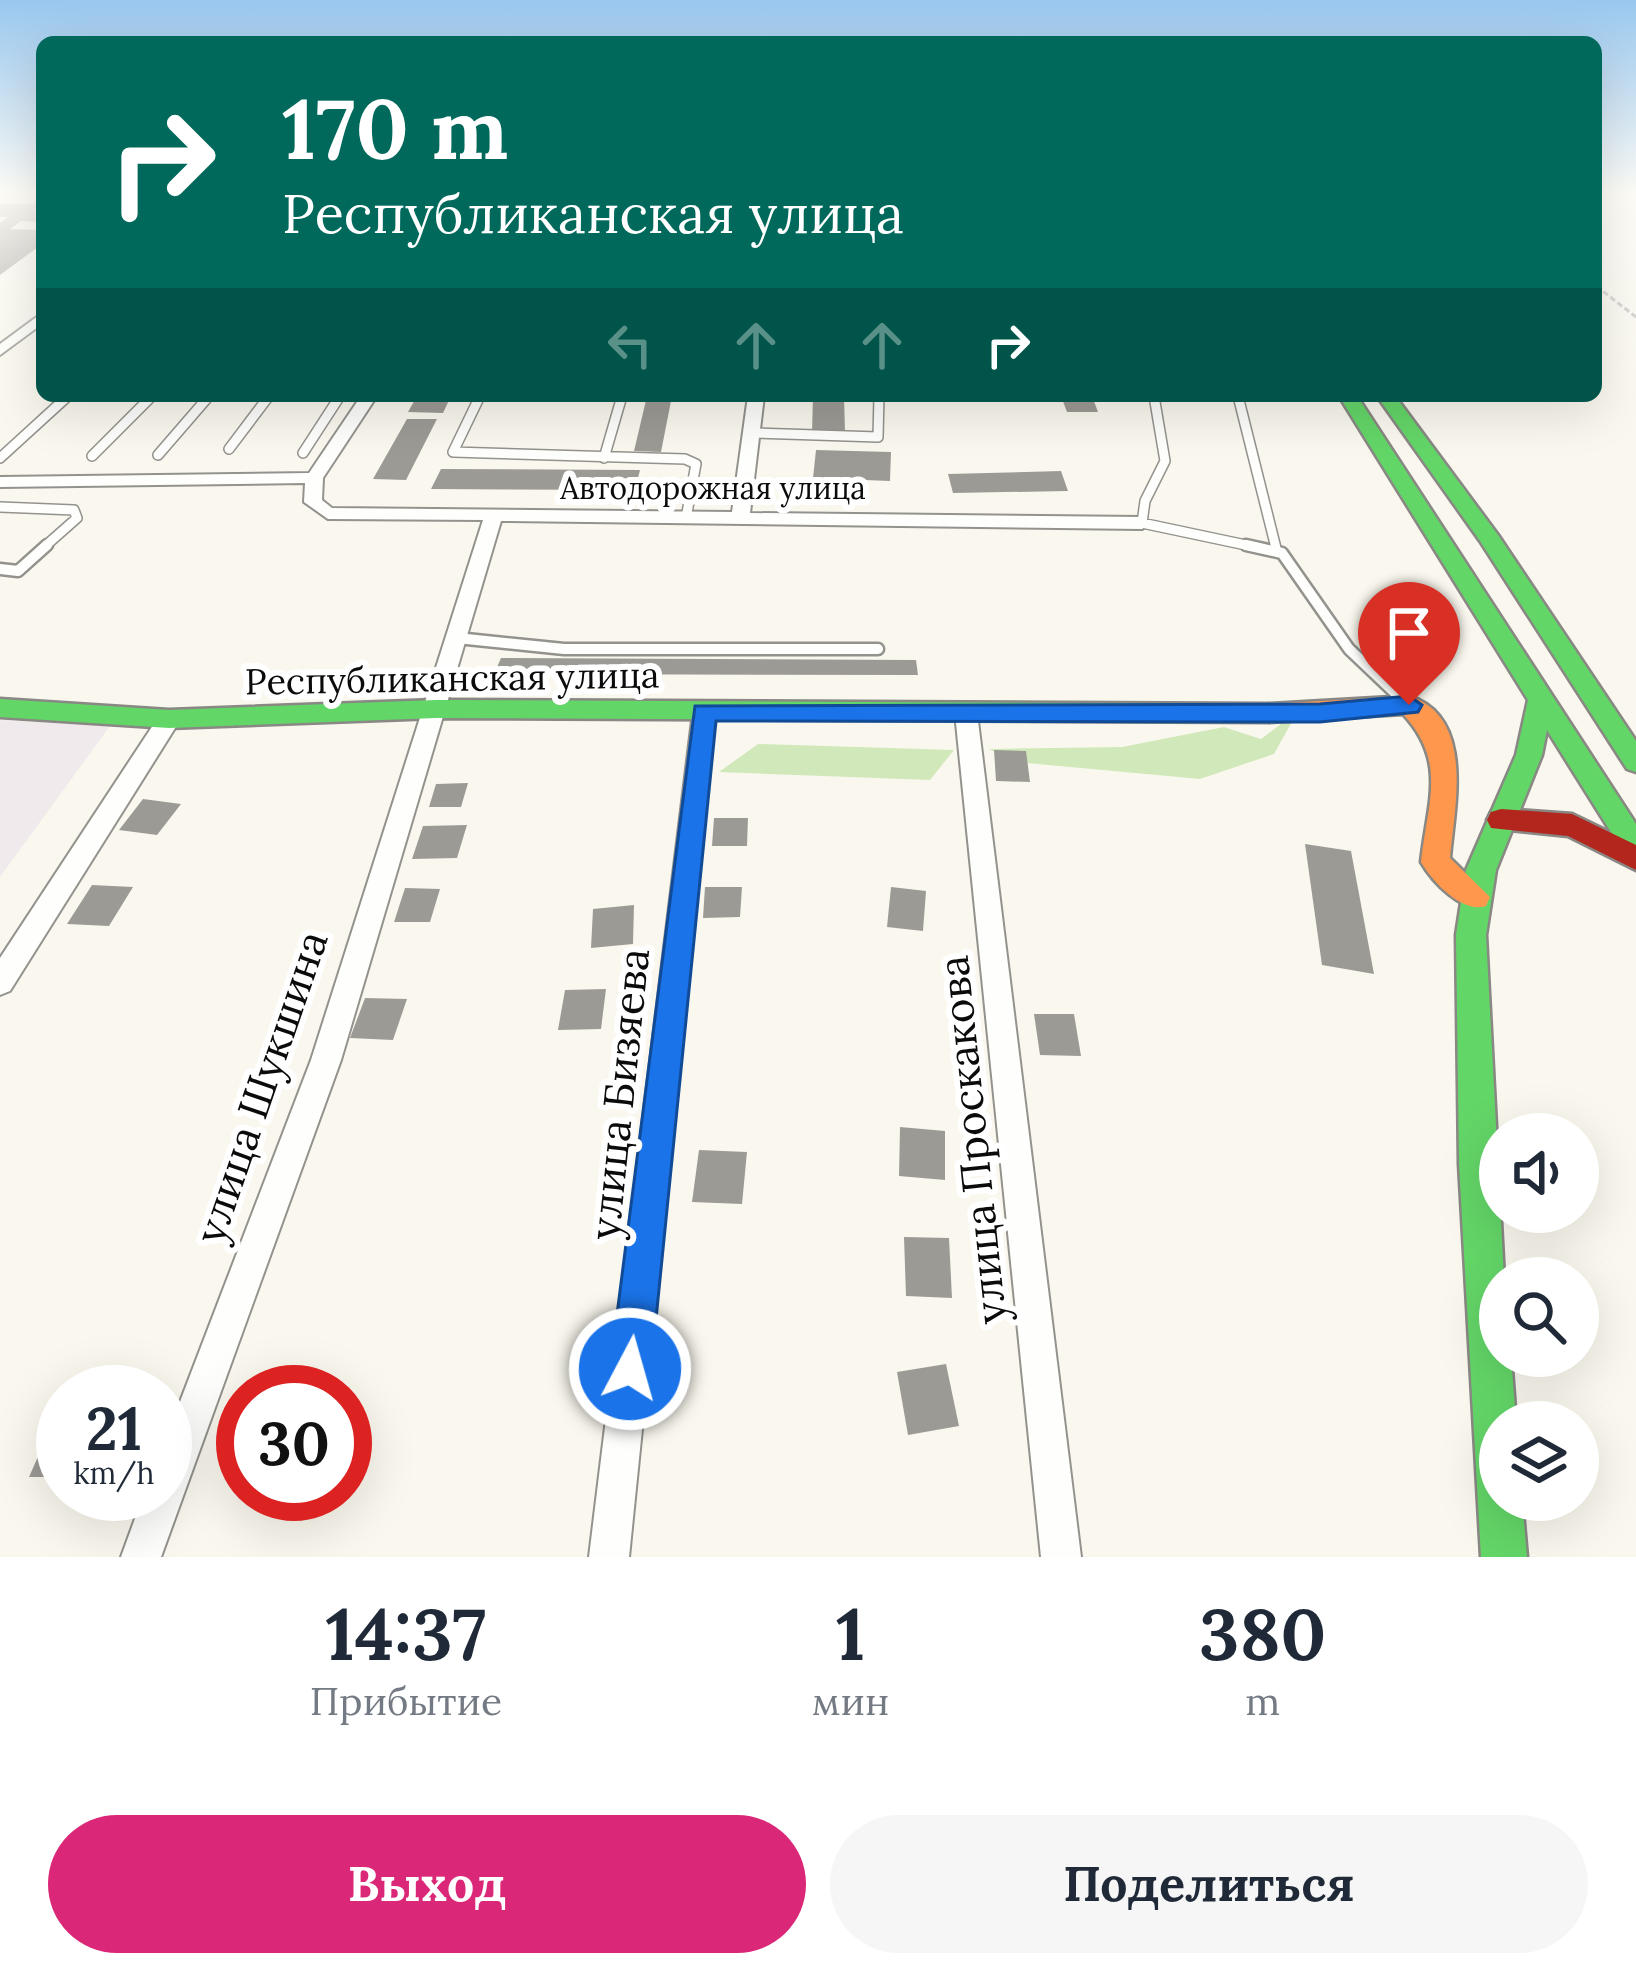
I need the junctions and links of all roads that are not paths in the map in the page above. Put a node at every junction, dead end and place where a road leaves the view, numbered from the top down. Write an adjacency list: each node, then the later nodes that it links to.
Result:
1 (36, 322): 2 (street)
2 (0, 351)
3 (61, 402): 22 (lane)
4 (146, 402): 21 (lane)
5 (204, 402): 20 (lane)
6 (264, 402): 18 (lane)
7 (336, 402): 19 (lane)
8 (365, 402): 24 (street)
9 (477, 402): 23 (lane)
10 (620, 402): 23 (lane)
11 (756, 402): 17 (street)
12 (879, 402): 17 (lane)
13 (1155, 402): 32 (lane)
14 (1239, 402): 33 (lane)
15 (1352, 402): 37 (main road)
16 (1390, 402): 44 (main road)
17 (753, 433): 31 (street)
18 (229, 449)
19 (303, 453)
20 (158, 455)
21 (92, 456)
22 (0, 458)
23 (604, 458): 30 (lane)
24 (314, 478): 25 (street); 29 (street, Автодорожная улица)
25 (49, 480): 26 (street); 27 (lane)
26 (0, 482)
27 (29, 506): 28 (lane); 34 (lane)
28 (0, 508)
29 (493, 517): 30 (street, Автодорожная улица); 35 (street, улица Шукшина)
30 (686, 518): 31 (street, Автодорожная улица)
31 (740, 518): 32 (street, Автодорожная улица)
32 (1142, 523): 33 (lane)
33 (1276, 549): 38 (lane)
34 (0, 569)
35 (457, 638): 36 (lane); 39 (street, улица Шукшина)
36 (878, 649)
37 (1541, 700): 45 (main road); 46 (main road)
38 (1409, 705): 42 (main road, Республиканская улица); 48 (main road)
39 (436, 709): 40 (main road, Республиканская улица); 43 (main road, Республиканская улица); 51 (street, улица Шукшина)
40 (704, 712): 42 (main road, Республиканская улица); 55 (street, улица Бизяева)
41 (2, 713): 43 (main road, Республиканская улица)
42 (966, 713): 56 (street, улица Проскакова)
43 (169, 719): 49 (street)
44 (1632, 752)
45 (1501, 820): 47 (main road); 48 (main road)
46 (1636, 848)
47 (1636, 858)
48 (1474, 897): 50 (main road)
49 (0, 982)
50 (1493, 1401)
51 (192, 1420)
52 (154, 1521): 54 (street, улица Шукшина)
53 (1501, 1521): 57 (main road)
54 (141, 1557)
55 (609, 1557)
56 (1061, 1557)
57 (1504, 1557)

